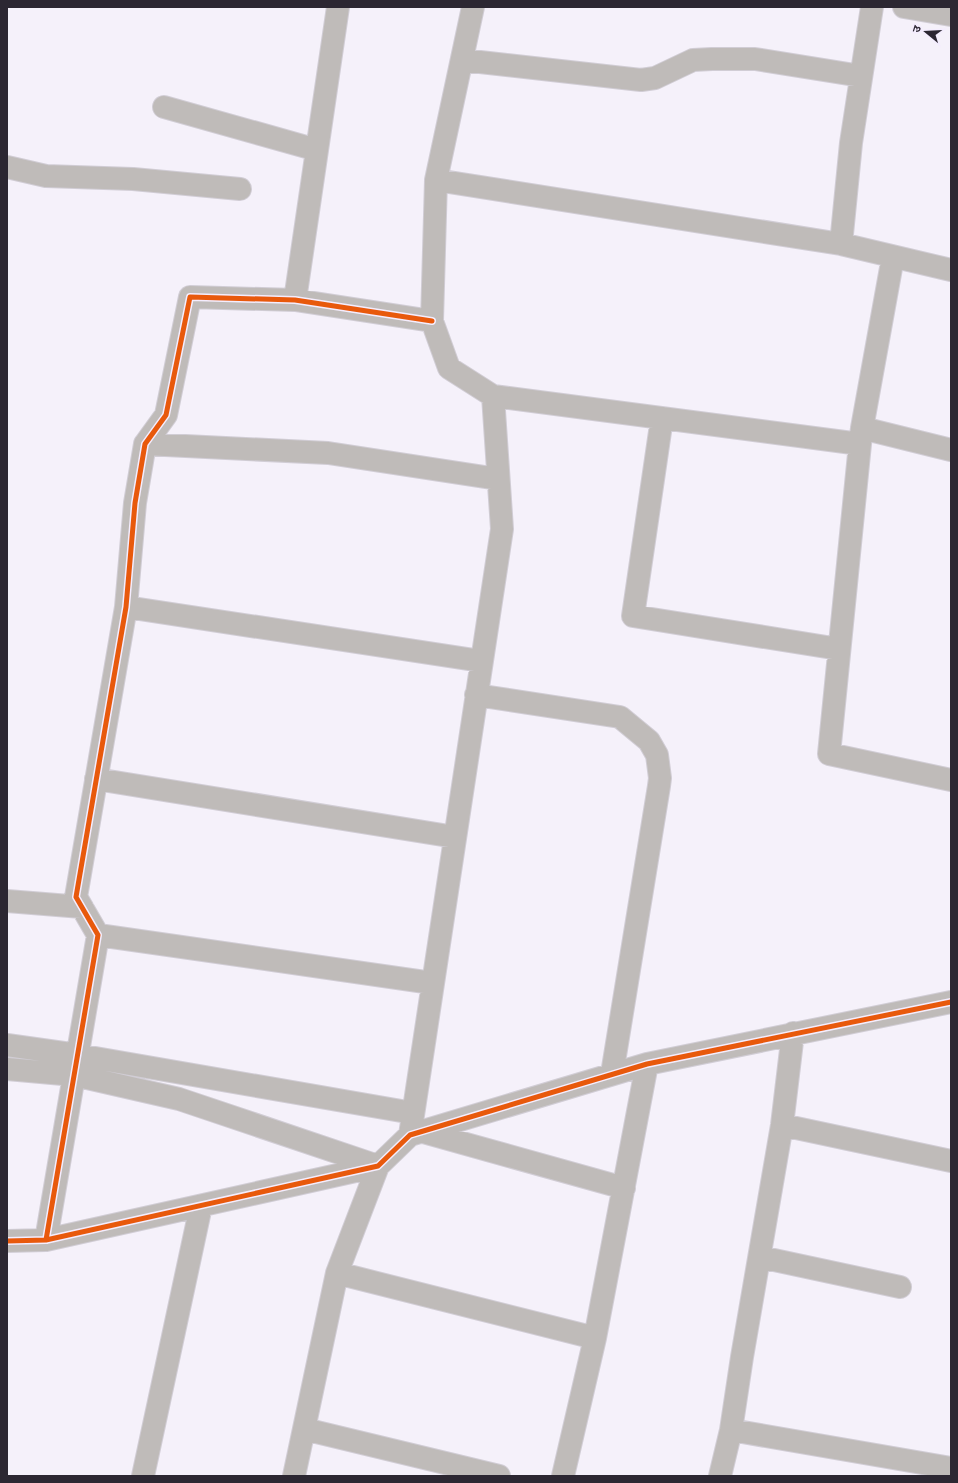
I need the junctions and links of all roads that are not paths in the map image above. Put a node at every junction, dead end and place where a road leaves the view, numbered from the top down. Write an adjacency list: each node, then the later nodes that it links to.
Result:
1 (338, 7): 9 (street)
2 (473, 7): 6 (street)
3 (872, 7): 7 (street)
4 (904, 7): 5 (street)
5 (951, 14)
6 (462, 60): 7 (street); 11 (street)
7 (861, 76): 13 (street)
8 (164, 107): 9 (street)
9 (317, 150): 16 (street)
10 (7, 167): 12 (street)
11 (436, 180): 13 (street); 17 (street)
12 (240, 189)
13 (841, 244): 14 (street)
14 (893, 256): 15 (street); 20 (street)
15 (951, 270)
16 (295, 300): 17 (street); 21 (street)
17 (432, 321): 18 (street)
18 (493, 396): 19 (street); 23 (street)
19 (662, 418): 20 (street); 25 (street)
20 (861, 436): 22 (street); 25 (street)
21 (145, 444): 23 (street); 24 (street)
22 (951, 450)
23 (498, 479): 26 (street)
24 (126, 607): 26 (street); 28 (street)
25 (840, 649): 29 (street)
26 (481, 661): 27 (street)
27 (476, 695): 30 (street); 41 (street)
28 (96, 779): 30 (street); 32 (street)
29 (951, 780)
30 (455, 837): 34 (street)
31 (7, 901): 32 (street)
32 (82, 907): 33 (street)
33 (98, 935): 34 (street); 39 (street)
34 (432, 983): 43 (street)
35 (951, 1002): 36 (street)
36 (793, 1033): 38 (street); 42 (street)
37 (7, 1045): 39 (street)
38 (647, 1064): 41 (street); 46 (street)
39 (76, 1065): 40 (street); 43 (street); 45 (street); 48 (street)
40 (7, 1069)
41 (612, 1074): 43 (street)
42 (782, 1125): 44 (street); 50 (street)
43 (415, 1127): 45 (street); 46 (street)
44 (951, 1161)
45 (378, 1166): 47 (street); 51 (street)
46 (624, 1188): 53 (street)
47 (201, 1206): 48 (street); 57 (street)
48 (46, 1240): 49 (street)
49 (7, 1241)
50 (760, 1256): 52 (street); 55 (street)
51 (337, 1273): 53 (street); 54 (street)
52 (900, 1287)
53 (596, 1338): 60 (street)
54 (304, 1429): 58 (street); 59 (street)
55 (731, 1430): 56 (street); 61 (street)
56 (951, 1468)
57 (143, 1476)
58 (294, 1476)
59 (500, 1476)
60 (563, 1476)
61 (720, 1476)

